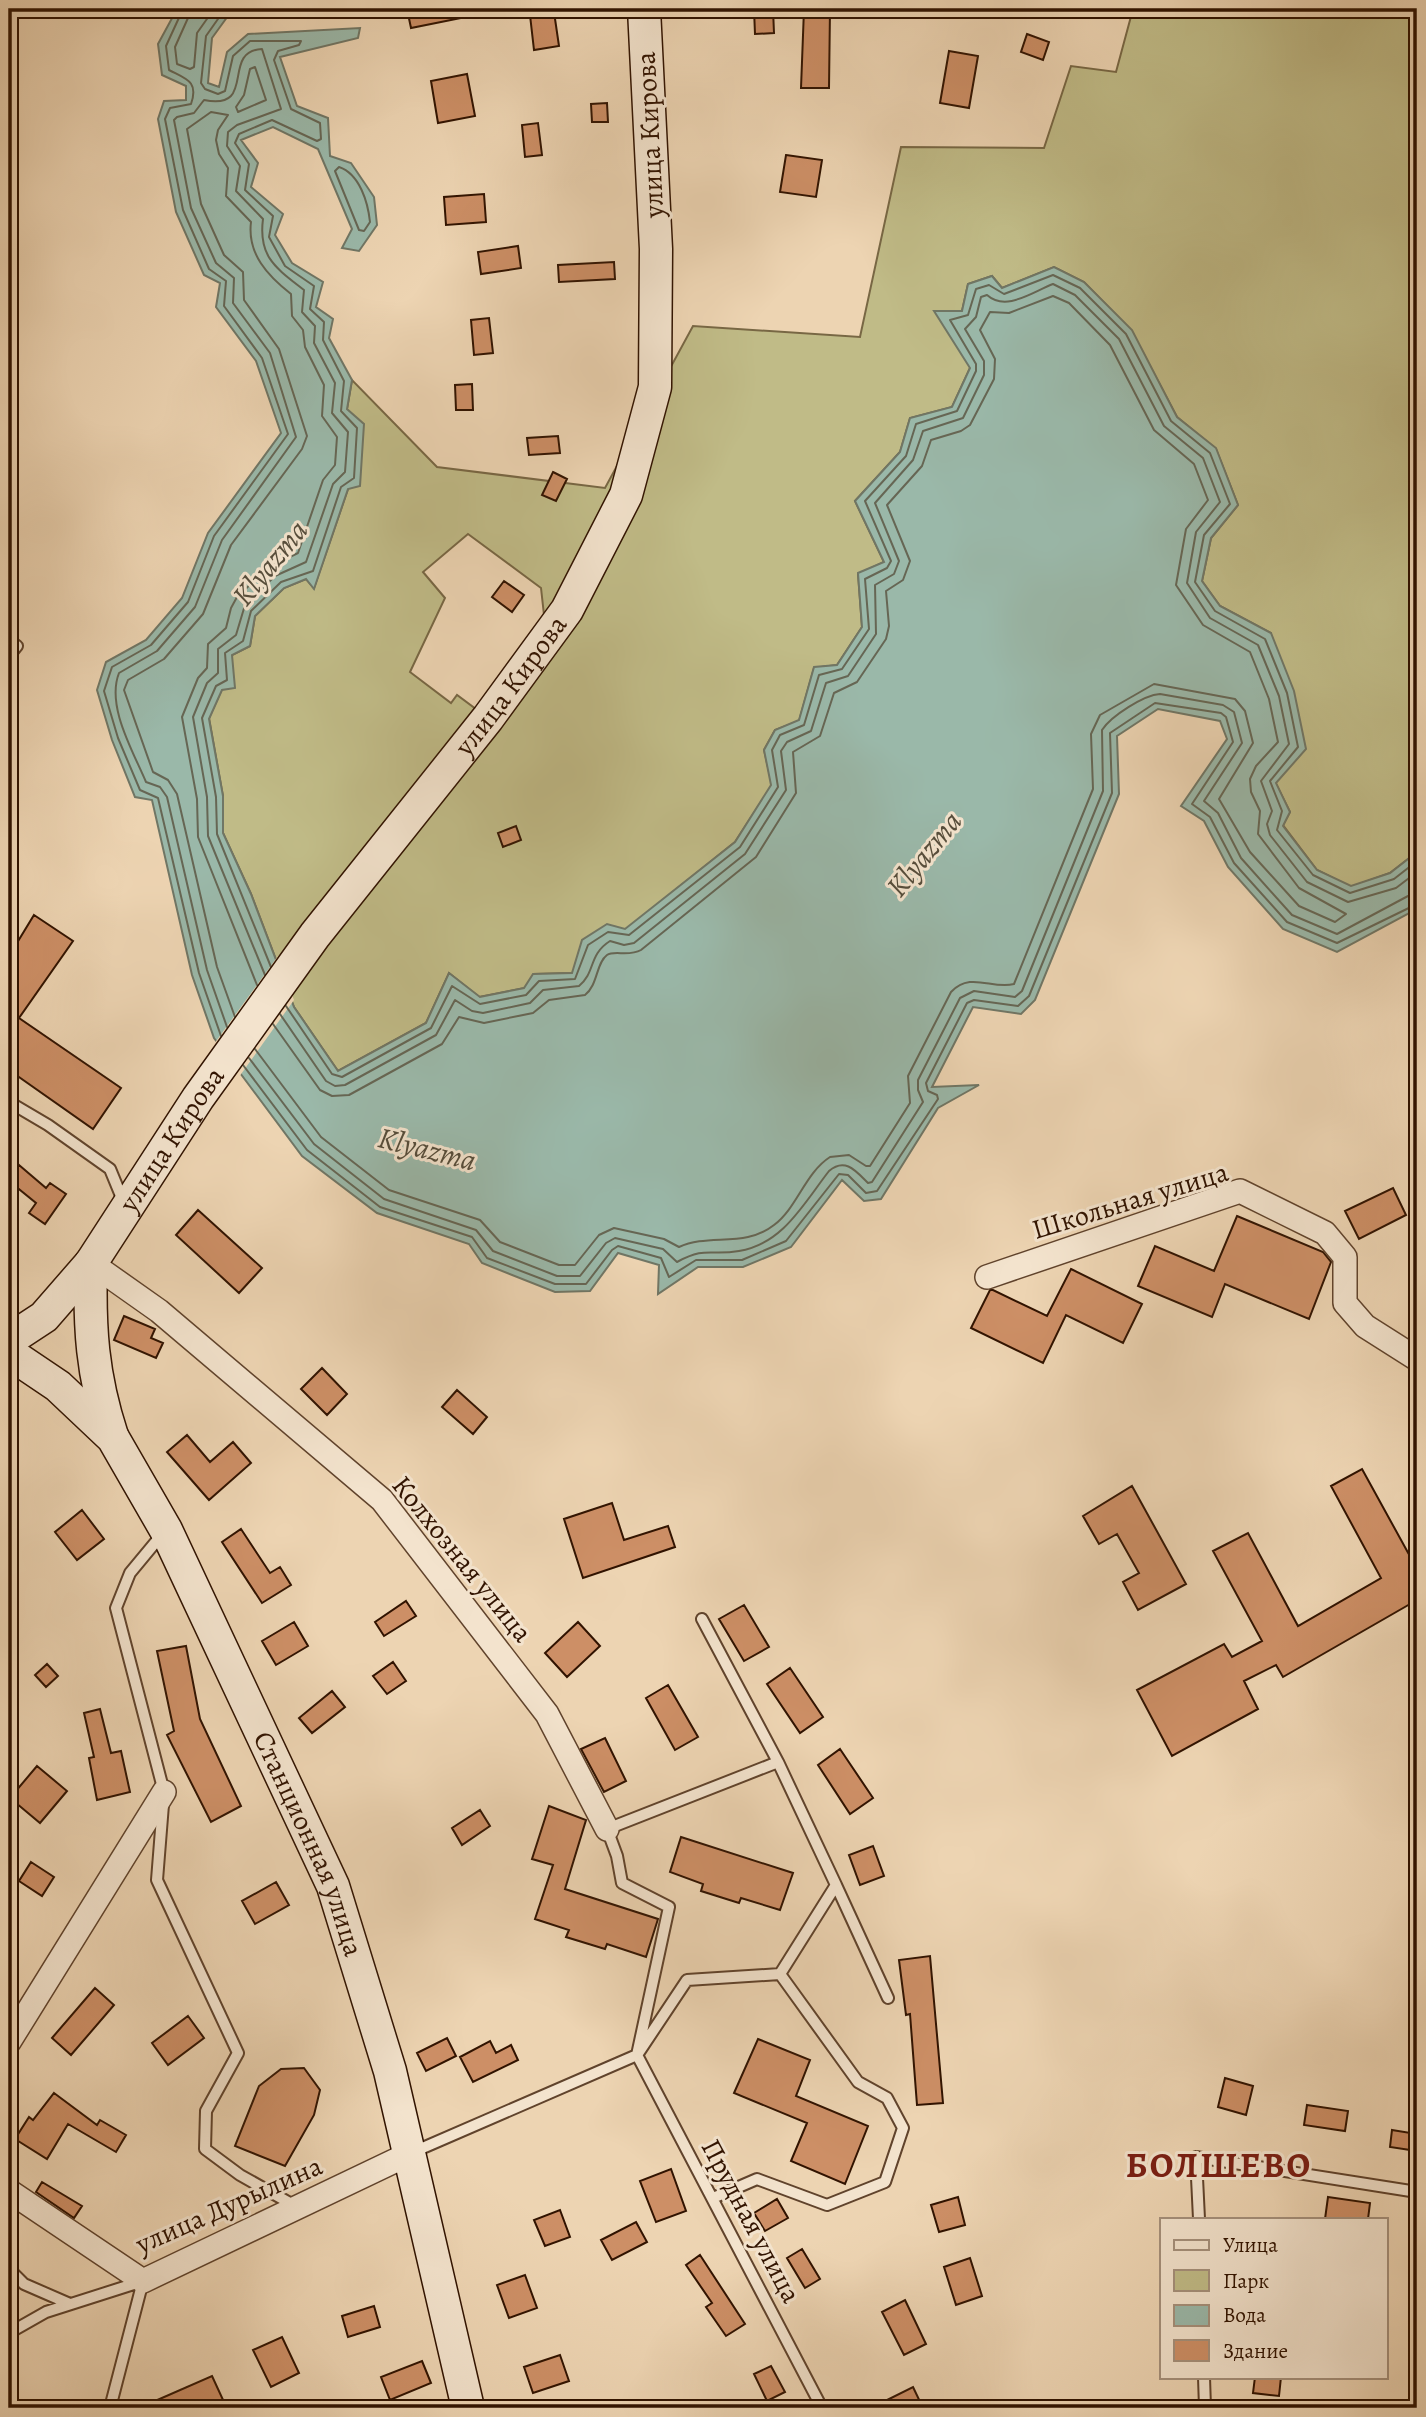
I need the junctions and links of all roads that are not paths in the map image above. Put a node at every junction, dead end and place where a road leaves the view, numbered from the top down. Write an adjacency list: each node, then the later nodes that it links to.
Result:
1 (644, 9): 5 (street, улица Кирова)
2 (9, 640): 3 (lane)
3 (9, 656)
4 (9, 1102): 5 (lane)
5 (126, 1209): 6 (street, улица Кирова)
6 (91, 1263): 8 (street, улица Кирова); 10 (street); 15 (street, Колхозная улица)
7 (987, 1277): 9 (street, Школьная улица)
8 (10, 1353): 10 (street, Станционная улица)
9 (1417, 1359)
10 (113, 1438): 11 (street, Станционная улица)
11 (166, 1530): 14 (lane); 21 (street, Станционная улица)
12 (702, 1619): 13 (lane)
13 (778, 1762): 15 (lane); 16 (lane)
14 (164, 1792): 19 (street); 25 (lane)
15 (607, 1829): 20 (lane)
16 (836, 1885): 17 (lane); 18 (lane)
17 (780, 1974): 20 (lane); 24 (lane)
18 (888, 1998)
19 (9, 2042)
20 (637, 2055): 21 (lane); 24 (lane, Прудная улица)
21 (409, 2154): 25 (street, улица Дурылина); 33 (street, Станционная улица)
22 (9, 2191): 28 (street, улица Дурылина)
23 (1417, 2192): 26 (lane)
24 (713, 2198): 34 (lane, Прудная улица)
25 (297, 2207): 28 (street, улица Дурылина)
26 (1199, 2218)
27 (9, 2269): 29 (lane)
28 (143, 2281): 29 (lane); 32 (lane)
29 (70, 2304): 30 (lane)
30 (9, 2333)
31 (1204, 2378): 35 (lane)
32 (110, 2408)
33 (467, 2408)
34 (822, 2408)
35 (1205, 2408)

